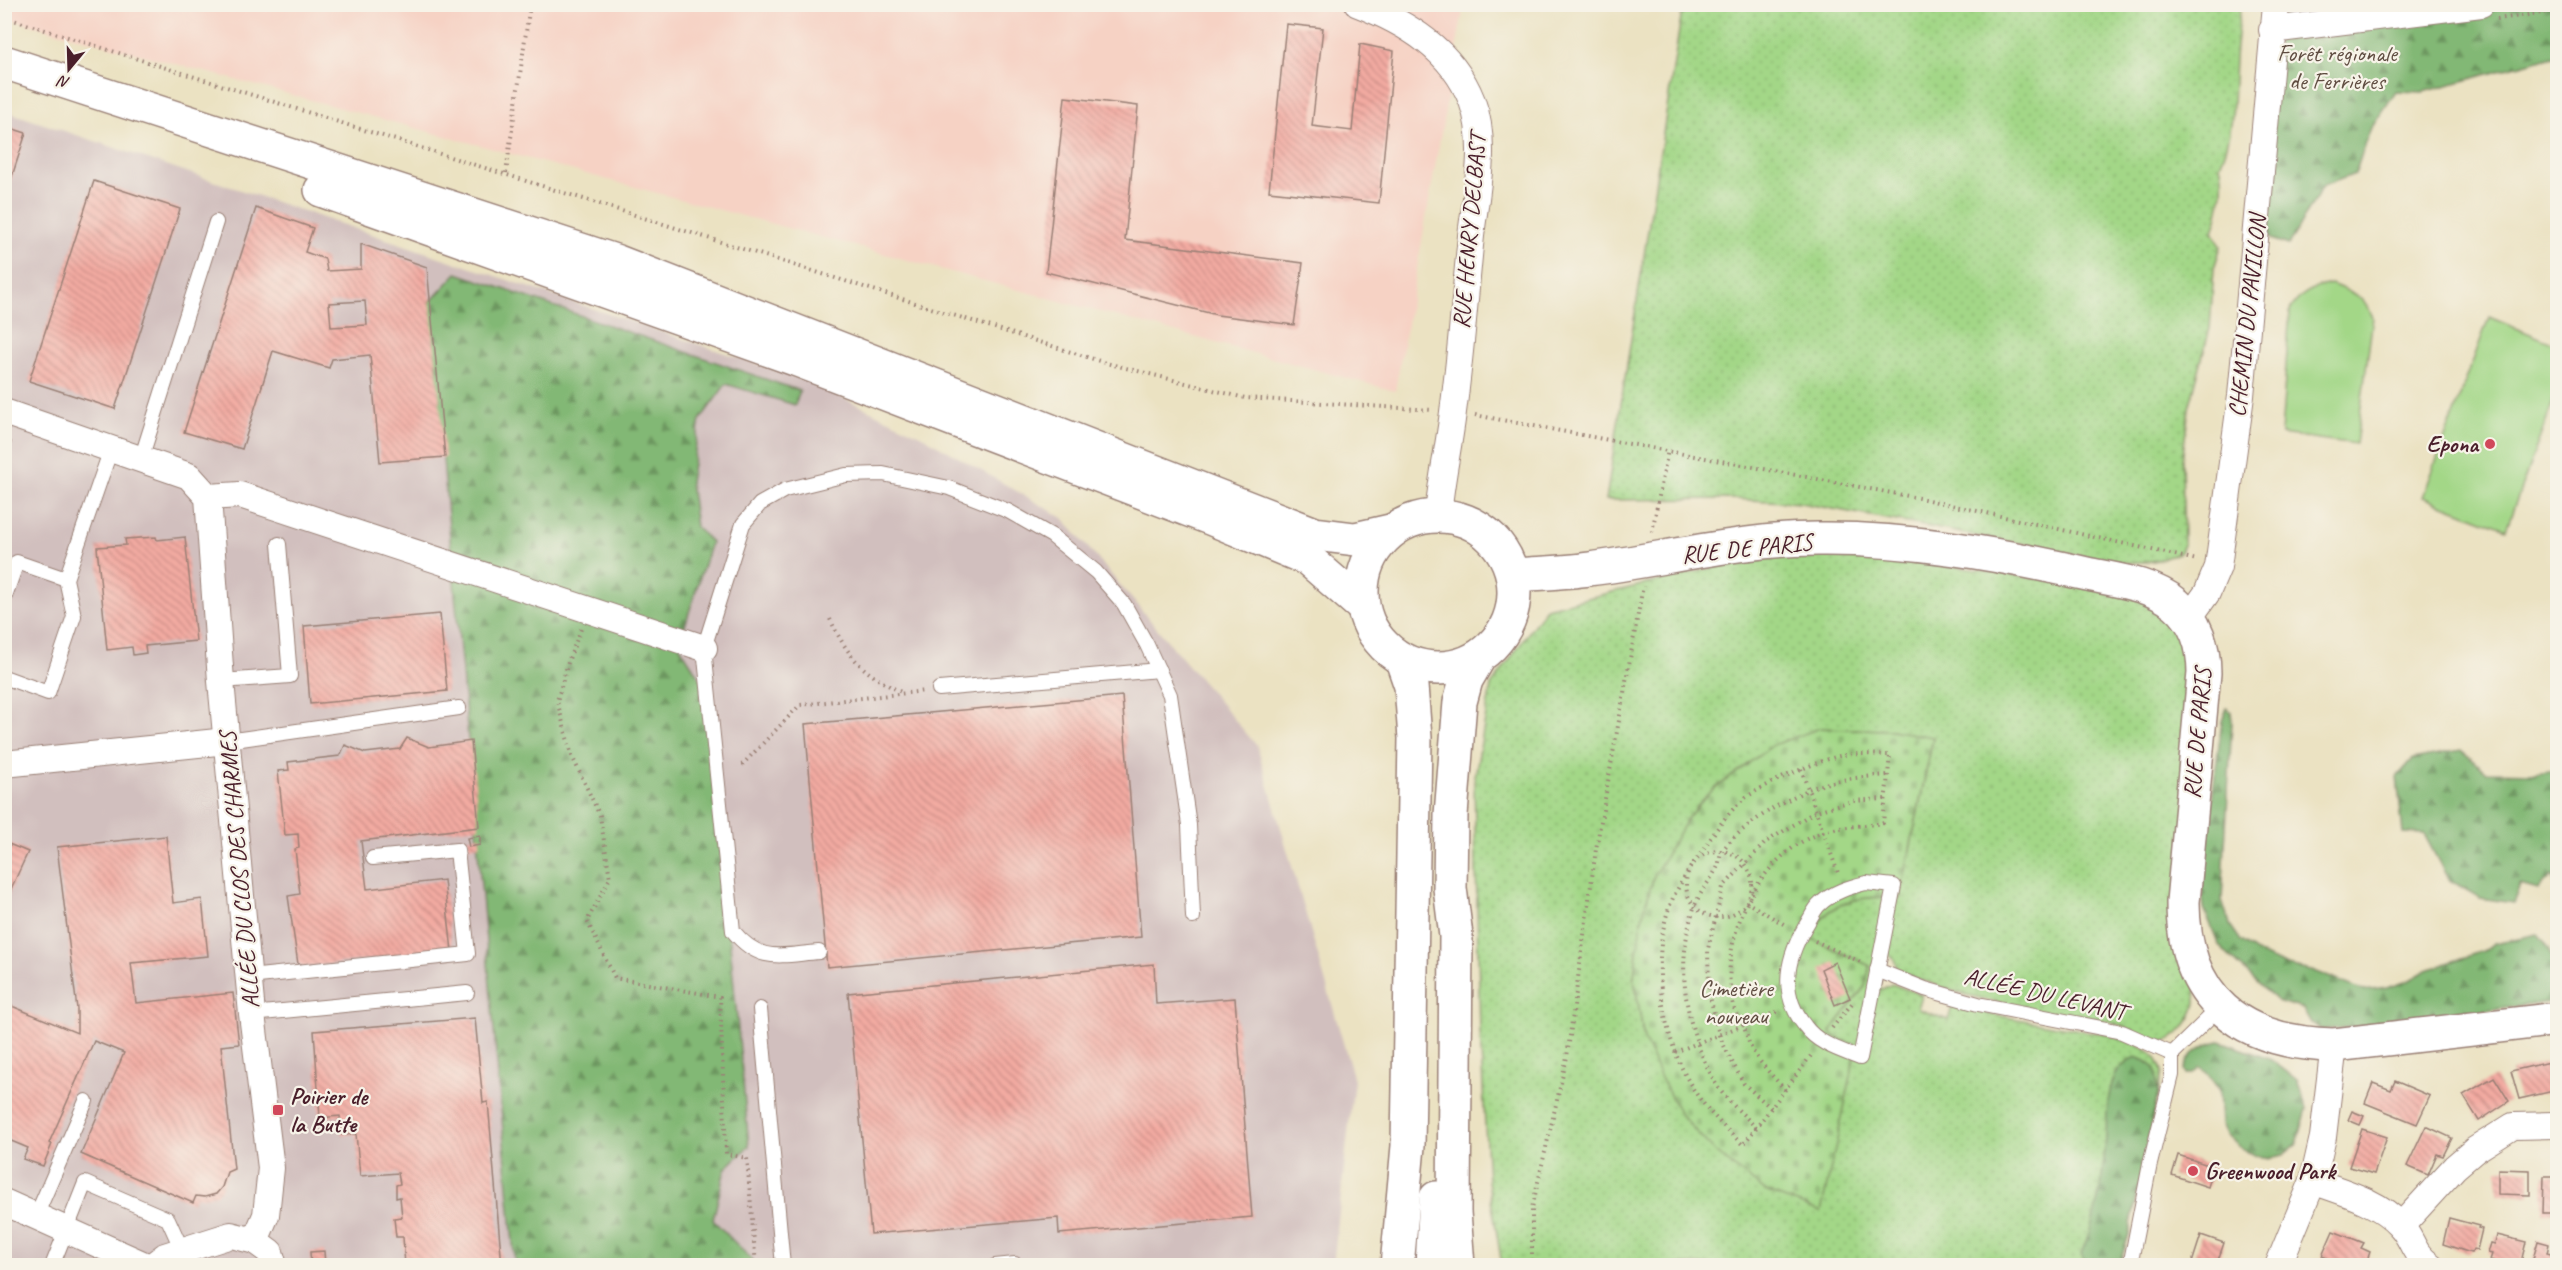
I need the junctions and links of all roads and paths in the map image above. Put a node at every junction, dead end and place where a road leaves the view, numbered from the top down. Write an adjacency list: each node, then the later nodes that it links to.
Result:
1 (530, 4): 9 (path)
2 (1358, 4): 11 (street, RUE HENRY DELBAST)
3 (2276, 4): 6 (street, CHEMIN DU PAVILLON)
4 (2481, 4): 6 (street)
5 (4, 17): 9 (path)
6 (2272, 30): 21 (street, CHEMIN DU PAVILLON)
7 (4, 62): 18 (main road)
8 (4, 84): 25 (main road)
9 (506, 173): 11 (path)
10 (216, 222): 15 (lane)
11 (1453, 411): 14 (path); 17 (street, RUE HENRY DELBAST)
12 (4, 412): 13 (street)
13 (111, 449): 15 (street); 23 (lane)
14 (1668, 450): 20 (path); 21 (path)
15 (141, 459): 16 (street)
16 (208, 497): 26 (street); 34 (street, ALLÉE DU CLOS DES CHARMES)
17 (1438, 515): 18 (main road); 22 (main road)
18 (1390, 531): 25 (main road)
19 (279, 544): 34 (lane)
20 (1647, 560): 22 (main road, RUE DE PARIS); 27 (main road, RUE DE PARIS); 96 (path)
21 (2218, 564): 27 (street, CHEMIN DU PAVILLON)
22 (1513, 576): 30 (main road)
23 (66, 579): 24 (lane); 33 (lane)
24 (4, 599)
25 (1362, 606): 31 (main road)
26 (589, 610): 29 (street); 90 (path)
27 (2189, 618): 62 (main road, RUE DE PARIS)
28 (830, 619): 36 (path)
29 (704, 648): 32 (lane); 57 (lane)
30 (1480, 656): 31 (main road); 51 (main road)
31 (1402, 660): 93 (main road)
32 (1159, 670): 35 (lane); 55 (lane)
33 (4, 678)
34 (221, 681): 38 (street, ALLÉE DU CLOS DES CHARMES)
35 (939, 689): 36 (path)
36 (905, 694): 40 (path)
37 (459, 708): 38 (lane)
38 (227, 741): 39 (street); 59 (street, ALLÉE DU CLOS DES CHARMES)
39 (4, 764)
40 (742, 765)
41 (1801, 769): 42 (path); 43 (path); 50 (path)
42 (1888, 775): 43 (path); 44 (path)
43 (1808, 790): 45 (path); 47 (path)
44 (1885, 799): 45 (path); 46 (path)
45 (1816, 811): 46 (path); 49 (path)
46 (1823, 832): 52 (path); 53 (path)
47 (1722, 852): 49 (path); 50 (path); 54 (path)
48 (373, 858): 59 (lane)
49 (1745, 864): 53 (path); 56 (path)
50 (1690, 867): 54 (path); 71 (path)
51 (1450, 888): 94 (main road); 95 (main road)
52 (1844, 888): 58 (lane); 61 (lane)
53 (1746, 902): 56 (path); 66 (path)
54 (1694, 907): 56 (path); 69 (path)
55 (1193, 917)
56 (1715, 917): 67 (path)
57 (819, 952)
58 (1877, 970): 68 (path); 68 (lane); 72 (lane, ALLÉE DU LEVANT)
59 (249, 977): 64 (street, ALLÉE DU CLOS DES CHARMES)
60 (467, 993): 64 (lane)
61 (1793, 1005): 66 (path); 68 (lane)
62 (2221, 1006): 70 (main road, RUE DE PARIS); 72 (lane)
63 (759, 1009): 91 (lane)
64 (252, 1014): 83 (street, ALLÉE DU CLOS DES CHARMES)
65 (2558, 1019): 70 (main road, RUE DE PARIS)
66 (1743, 1025): 67 (path); 73 (path)
67 (1719, 1035): 69 (path); 75 (path)
68 (1821, 1043): 73 (path)
69 (1697, 1044): 71 (path); 77 (path)
70 (2334, 1045): 78 (street)
71 (1676, 1052): 77 (path)
72 (2172, 1054): 97 (lane)
73 (1785, 1090): 75 (path)
74 (86, 1101): 80 (lane)
75 (1771, 1108): 77 (path)
76 (2555, 1125): 81 (street)
77 (1756, 1128)
78 (2313, 1181): 81 (street); 98 (street)
79 (4, 1202): 80 (street)
80 (36, 1216): 82 (street)
81 (2401, 1226): 99 (street)
82 (66, 1229): 84 (lane); 85 (lane); 87 (street)
83 (255, 1241): 84 (street); 89 (street)
84 (182, 1250): 88 (street)
85 (52, 1264)
86 (1015, 1264): 92 (lane)
87 (147, 1266)
88 (152, 1266)
89 (274, 1266)
90 (756, 1266)
91 (783, 1266)
92 (994, 1266)
93 (1397, 1266)
94 (1432, 1266)
95 (1458, 1266)
96 (1532, 1266)
97 (2130, 1266)
98 (2278, 1266)
99 (2431, 1266)

